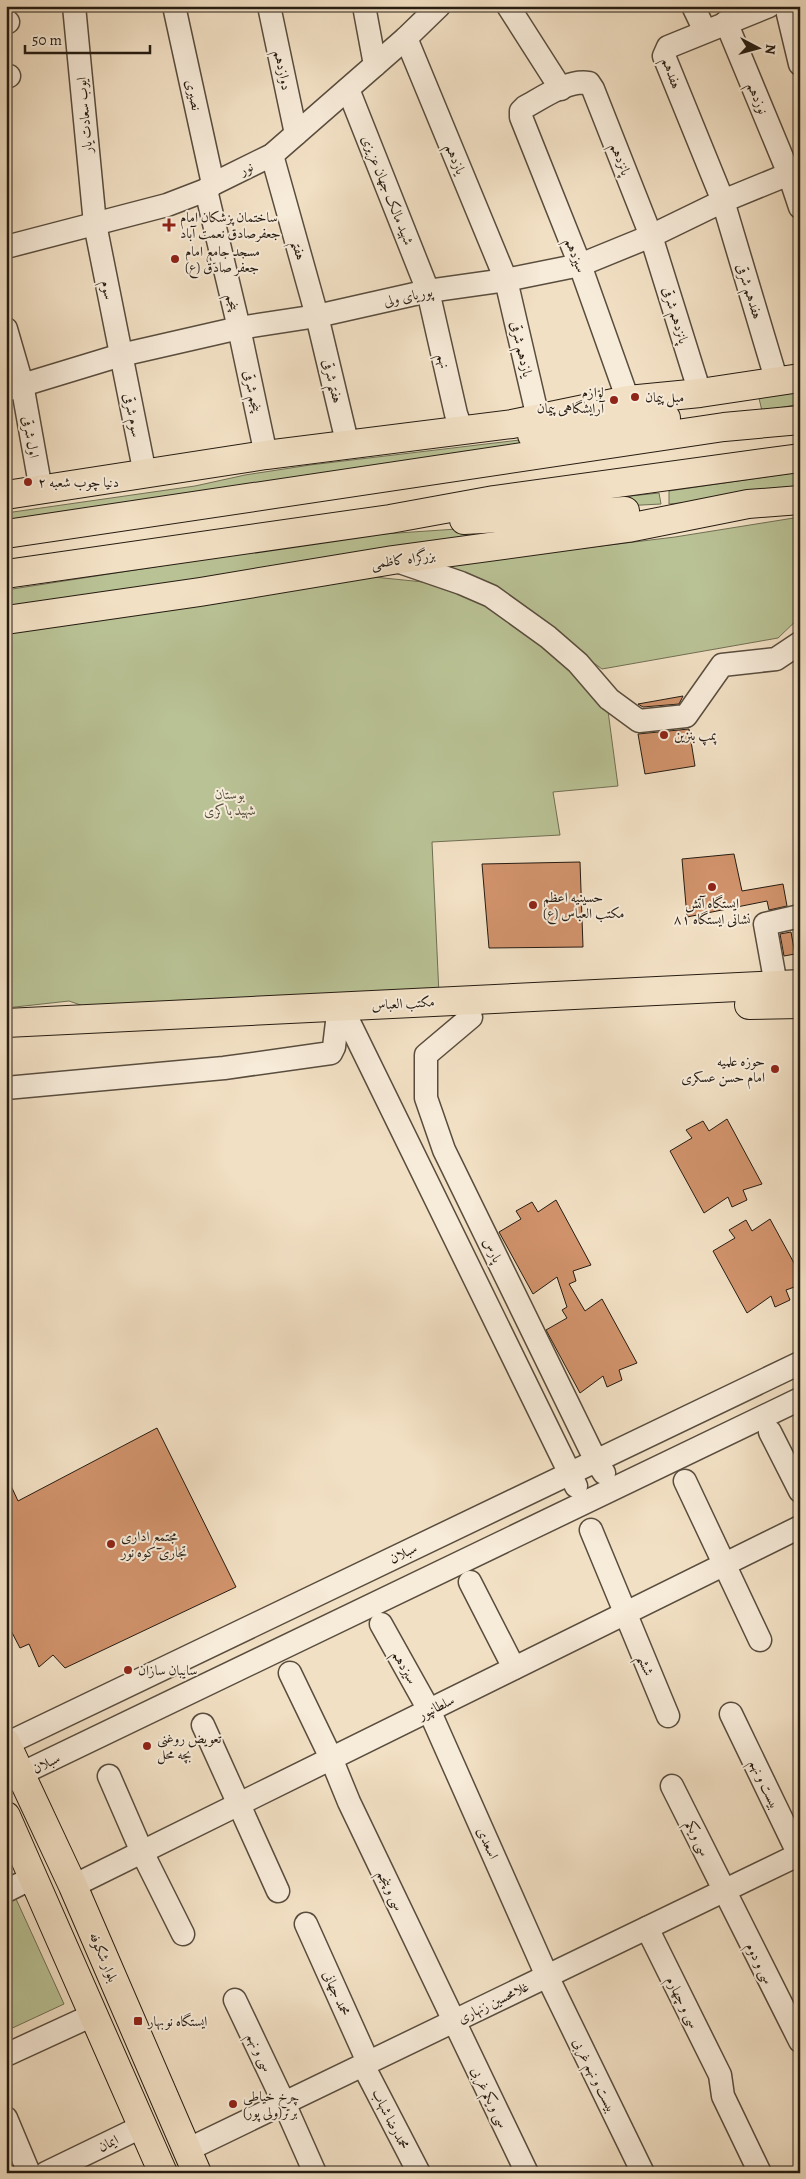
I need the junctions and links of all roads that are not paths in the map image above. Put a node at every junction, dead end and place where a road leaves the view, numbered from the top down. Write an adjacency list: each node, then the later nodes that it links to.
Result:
1 (74, 6): 22 (street, ایوب سعادت یار)
2 (174, 6): 19 (street, نصیری)
3 (269, 6): 16 (street, دوازدهم)
4 (364, 6): 13 (street)
5 (439, 6): 11 (street, نور)
6 (508, 6): 15 (street)
7 (693, 6): 10 (street)
8 (780, 8): 9 (street, هفدهم); 12 (street)
9 (726, 22): 10 (street, هفدهم); 18 (street, نوزدهم)
10 (705, 31): 20 (street, هفدهم)
11 (406, 38): 13 (street, نور); 26 (street, یازدهم)
12 (800, 64)
13 (375, 65): 14 (street, نور)
14 (348, 89): 16 (street, نور); 27 (street, شهید مالک جهان عزیزی)
15 (561, 89): 23 (street, پانزدهم); 25 (street, سیزدهم)
16 (296, 134): 17 (street, نور)
17 (272, 155): 19 (street, نور); 28 (street, هفتم)
18 (795, 173): 20 (street, پوریای ولی); 21 (street, نوزدهم)
19 (210, 187): 22 (street, نور); 29 (street, پنجم)
20 (723, 201): 23 (street, پوریای ولی); 32 (street, هفدهم شرقی)
21 (800, 207)
22 (95, 224): 24 (street, نور); 31 (street, سوم)
23 (651, 236): 25 (street, پوریای ولی); 34 (street, پانزدهم شرقی)
24 (6, 247)
25 (580, 265): 26 (street, پوریای ولی); 35 (street, سیزدهم)
26 (506, 280): 27 (street, پوریای ولی); 36 (street, یازدهم شرقی)
27 (428, 291): 28 (street, پوریای ولی); 39 (street, نهم)
28 (317, 316): 29 (street, پوریای ولی); 41 (street, هفتم شرقی)
29 (240, 328): 31 (street, پوریای ولی); 42 (street, پنجم شرقی)
30 (6, 329): 33 (street, اول شرقی)
31 (121, 355): 33 (street, پوریای ولی); 44 (street, سوم شرقی)
32 (788, 380): 34 (main road)
33 (14, 387): 45 (street, اول شرقی)
34 (700, 393): 35 (main road)
35 (628, 400): 36 (main road)
36 (538, 418): 39 (main road)
37 (800, 420): 38 (main road)
38 (724, 427): 40 (main road); 50 (main road)
39 (462, 431): 40 (main road)
40 (399, 439): 41 (main road)
41 (348, 446): 42 (main road)
42 (266, 455): 44 (main road)
43 (800, 458): 49 (main road)
44 (145, 474): 45 (main road)
45 (41, 490): 46 (main road)
46 (6, 495)
47 (800, 500): 48 (main road, بزرگراه کاظمی)
48 (748, 504): 49 (main road); 51 (main road, بزرگراه کاظمی)
49 (390, 519): 52 (main road)
50 (8, 533)
51 (393, 560): 53 (main road, بزرگراه کاظمی); 54 (street)
52 (6, 574)
53 (6, 620)
54 (800, 642)
55 (800, 916): 56 (street)
56 (788, 985): 57 (main road, مکتب العباس)
57 (746, 996): 58 (main road, مکتب العباس); 59 (main road, مکتب العباس); 60 (main road, مکتب العباس)
58 (800, 1004)
59 (344, 1017): 60 (main road, مکتب العباس); 61 (main road, مکتب العباس); 62 (main road, مکتب العباس); 63 (street); 65 (street)
60 (471, 1017): 64 (street, پارس)
61 (6, 1023)
62 (6, 1039)
63 (6, 1088)
64 (444, 1150): 65 (street); 69 (street, پارس)
65 (417, 1161): 70 (street)
66 (800, 1363): 69 (street, سبلان)
67 (800, 1399): 72 (street, سبلان)
68 (770, 1432): 73 (street)
69 (596, 1461): 70 (street, سبلان); 72 (street, پارس)
70 (569, 1474): 74 (street); 88 (street, سبلان)
71 (685, 1481): 77 (street)
72 (615, 1488): 74 (street, سبلان)
73 (800, 1491)
74 (585, 1502): 91 (street, سبلان)
75 (800, 1528): 77 (street, سلطانپور)
76 (591, 1530): 79 (street)
77 (724, 1565): 79 (street, سلطانپور); 81 (street)
78 (470, 1582): 82 (street)
79 (624, 1614): 82 (street, سلطانپور); 86 (street, ششم)
80 (381, 1624): 84 (street, سیزدهم)
81 (760, 1640)
82 (514, 1668): 84 (street, سلطانپور)
83 (290, 1674): 89 (street)
84 (429, 1710): 89 (street, سلطانپور); 105 (street, اسعدی)
85 (731, 1714): 96 (street, بیست و نهم)
86 (668, 1716)
87 (203, 1725): 93 (street)
88 (6, 1743): 91 (main road, بلوار شکوفه)
89 (331, 1758): 93 (street, سلطانپور); 108 (street, سی و پنجم)
90 (109, 1776): 95 (street)
91 (14, 1778): 98 (main road, بلوار شکوفه)
92 (672, 1786): 101 (street, سی ویکم)
93 (239, 1804): 95 (street, سلطانپور); 100 (street)
94 (6, 1816): 97 (main road)
95 (142, 1852): 98 (street, سلطانپور); 104 (street)
96 (799, 1855): 101 (street, غلامحسین زنهاری)
97 (34, 1877): 99 (street); 107 (main road)
98 (73, 1886): 115 (main road, بلوار شکوفه)
99 (6, 1890)
100 (278, 1891)
101 (724, 1891): 103 (street, غلامحسین زنهاری); 109 (street, سی و دوم)
102 (306, 1924): 111 (street, محمد جهانی)
103 (646, 1928): 105 (street, غلامحسین زنهاری); 123 (street, سی و چهارم)
104 (183, 1934)
105 (547, 1976): 108 (street, غلامحسین زنهاری); 122 (street, بیست و نهم غربی)
106 (235, 2000): 112 (street, سی و نهم)
107 (95, 2014): 110 (street); 114 (main road)
108 (454, 2021): 111 (street, غلامحسین زنهاری); 121 (street, سی و یکم غربی)
109 (798, 2038)
110 (6, 2055)
111 (366, 2064): 112 (street, غلامحسین زنهاری); 120 (street, محمدرضا شهاب)
112 (284, 2103): 115 (street, غلامحسین زنهاری); 119 (street, سی و نهم)
113 (6, 2118): 116 (street)
114 (143, 2126): 117 (street, ایمان); 118 (main road)
115 (192, 2161)
116 (29, 2173)
117 (46, 2173)
118 (163, 2173)
119 (314, 2173)
120 (419, 2173)
121 (527, 2173)
122 (643, 2173)
123 (760, 2173)

